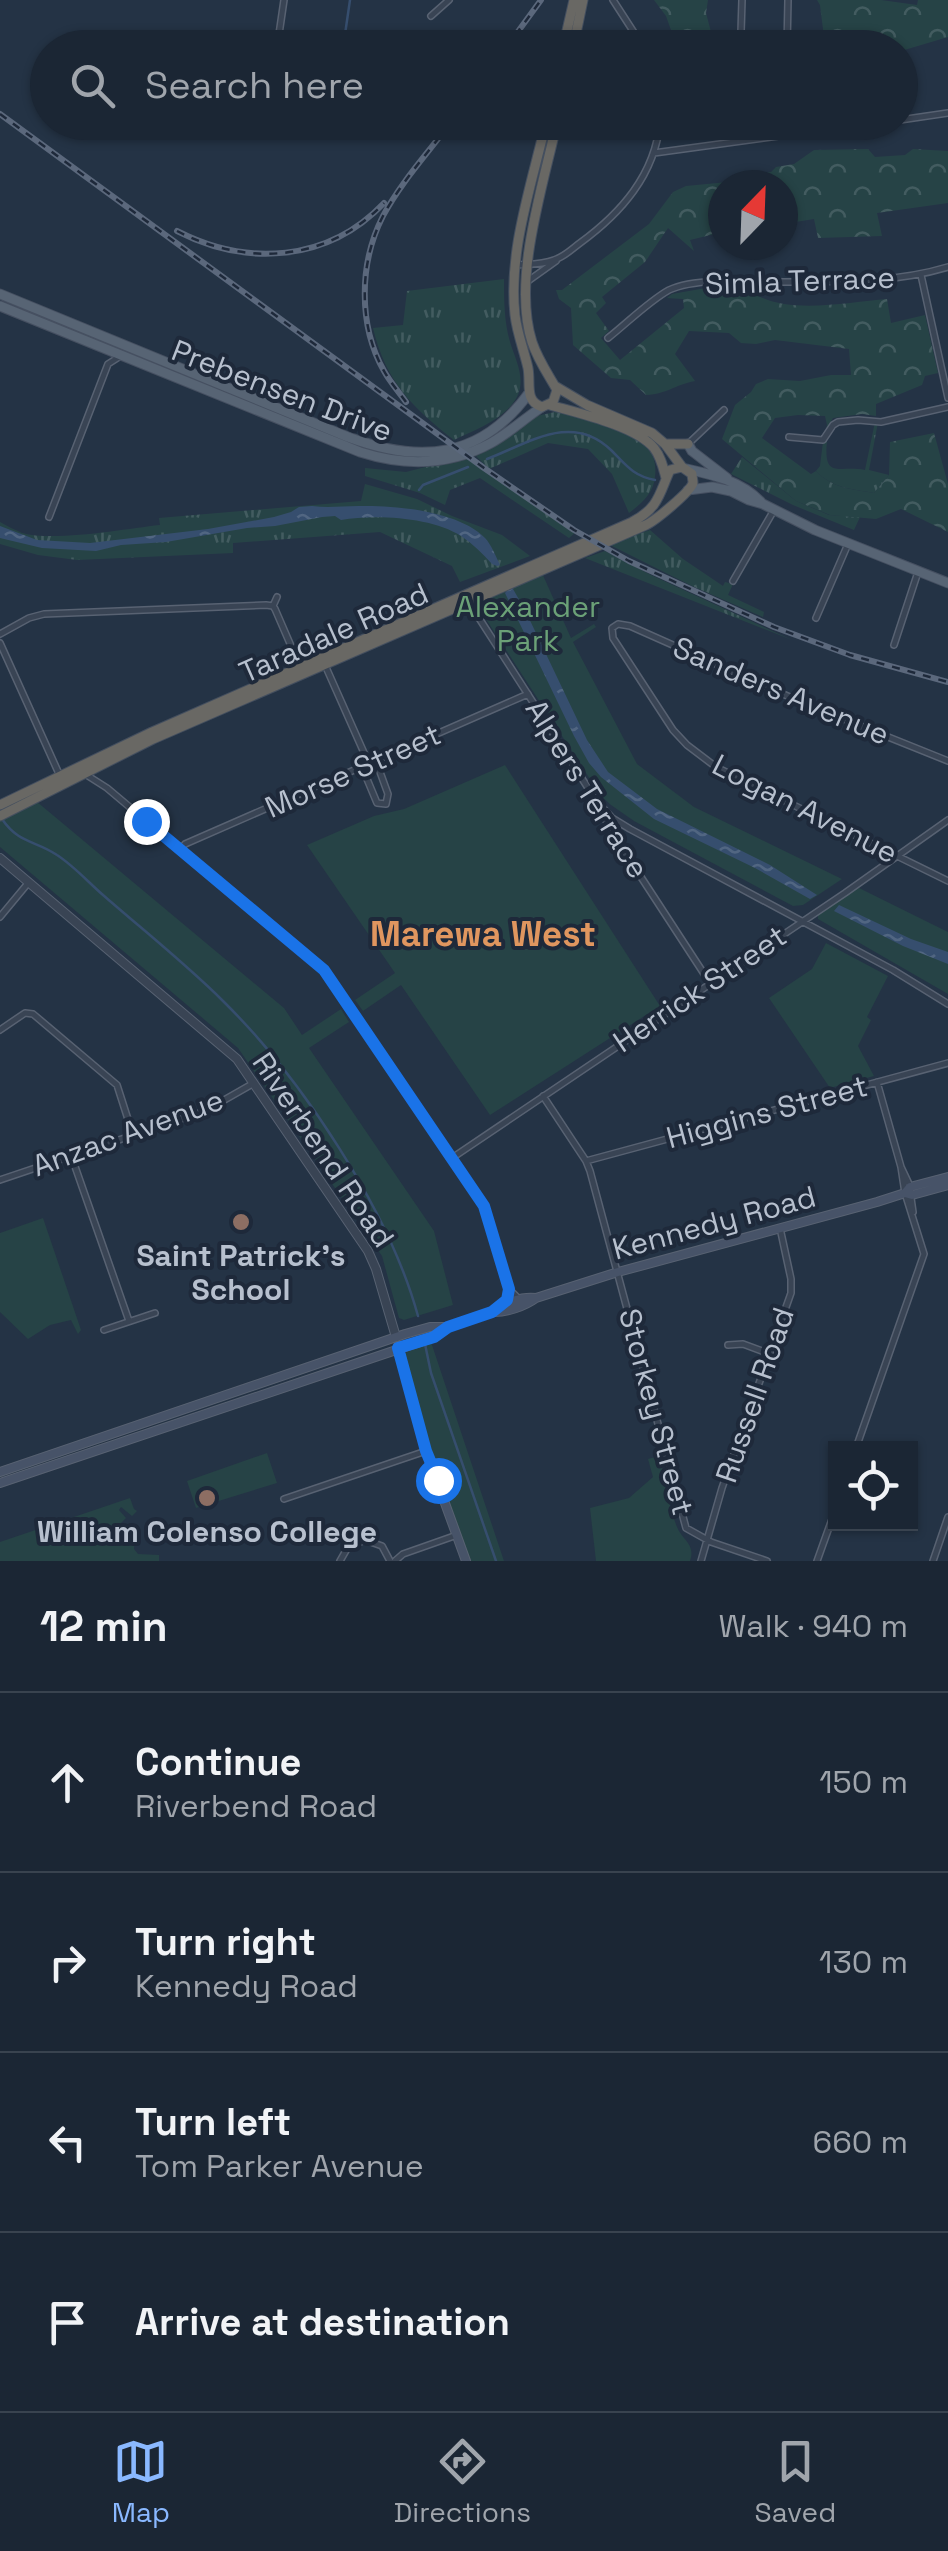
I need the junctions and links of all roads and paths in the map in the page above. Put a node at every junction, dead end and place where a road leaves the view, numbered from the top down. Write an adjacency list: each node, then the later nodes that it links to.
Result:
1 (284, 0): 9 (street)
2 (448, 0): 8 (street)
3 (574, 0): 10 (highway)
4 (583, 0): 11 (highway)
5 (613, 0): 12 (street)
6 (742, 0): 13 (street)
7 (788, 0): 14 (street)
8 (430, 16)
9 (280, 30)
10 (567, 30)
11 (577, 30)
12 (632, 30)
13 (741, 30)
14 (787, 30)
15 (948, 113): 16 (street)
16 (918, 117)
17 (542, 140): 24 (highway)
18 (552, 140): 23 (highway)
19 (657, 140): 21 (street)
20 (755, 140): 21 (street)
21 (654, 153): 22 (street)
22 (558, 259): 23 (street); 27 (street)
23 (527, 264): 24 (street); 27 (highway)
24 (515, 265): 35 (highway)
25 (948, 267): 26 (street, Simla Terrace)
26 (921, 276): 30 (street, Simla Terrace); 36 (street)
27 (526, 284): 34 (highway)
28 (0, 294): 35 (main road, Prebensen Drive)
29 (0, 306): 31 (main road, Prebensen Drive)
30 (608, 338)
31 (101, 347): 32 (main road, Prebensen Drive); 33 (street)
32 (121, 355): 33 (street); 37 (main road, Prebensen Drive)
33 (108, 364): 49 (street)
34 (552, 383): 35 (highway); 37 (highway); 41 (highway)
35 (530, 389): 37 (highway)
36 (948, 398)
37 (546, 406): 45 (highway)
38 (948, 407): 40 (street)
39 (724, 410): 42 (street)
40 (790, 437)
41 (665, 444): 42 (highway); 43 (highway)
42 (688, 444): 44 (main road)
43 (685, 468): 44 (main road); 45 (highway); 46 (highway)
44 (729, 480): 47 (main road)
45 (666, 481): 46 (highway); 55 (highway, Taradale Road)
46 (686, 492): 47 (main road); 55 (highway, Taradale Road)
47 (763, 504): 48 (main road)
48 (774, 510): 50 (main road); 52 (street)
49 (49, 517)
50 (848, 544): 51 (main road); 57 (street)
51 (918, 572): 53 (main road); 61 (street)
52 (733, 581)
53 (948, 583)
54 (277, 597): 56 (street)
55 (467, 598): 62 (highway, Taradale Road); 64 (street, Alpers Terrace)
56 (273, 606): 59 (street); 63 (street)
57 (816, 618)
58 (615, 625): 65 (street, Sanders Avenue); 78 (street, Logan Avenue)
59 (0, 634)
60 (0, 644): 69 (street)
61 (894, 644)
62 (324, 660): 63 (highway, Taradale Road); 67 (street)
63 (302, 670): 66 (highway, Taradale Road); 69 (highway, Taradale Road)
64 (528, 694): 67 (street, Morse Street); 71 (street, Alpers Terrace)
65 (948, 761)
66 (103, 763): 68 (highway, Taradale Road); 70 (street)
67 (369, 764): 67 (street); 77 (street, Morse Street)
68 (82, 773): 69 (highway, Taradale Road); 70 (street)
69 (61, 780): 72 (highway, Taradale Road)
70 (103, 785): 77 (street)
71 (598, 802): 75 (street); 76 (street, Alpers Terrace)
72 (8, 805): 73 (highway, Taradale Road)
73 (0, 816)
74 (948, 820): 78 (street, Herrick Street)
75 (630, 829): 76 (street); 83 (street)
76 (624, 849): 84 (street, Alpers Terrace)
77 (180, 850): 93 (street)
78 (896, 856): 80 (street, Logan Avenue); 83 (street, Herrick Street)
79 (0, 858): 81 (street, Riverbend Road)
80 (948, 881)
81 (29, 882): 82 (street); 89 (street, Riverbend Road)
82 (0, 916)
83 (802, 921): 84 (street, Herrick Street); 85 (street)
84 (710, 982): 90 (street, Herrick Street)
85 (948, 1004)
86 (0, 1030): 91 (street)
87 (948, 1063): 88 (street, Higgins Street)
88 (877, 1082): 94 (street, Higgins Street); 97 (street)
89 (254, 1083): 91 (street, Anzac Avenue); 109 (street, Riverbend Road)
90 (543, 1096): 93 (street, Herrick Street); 94 (street, Storkey Street)
91 (132, 1135): 92 (street, Anzac Avenue)
92 (71, 1155): 95 (street, Anzac Avenue); 106 (street)
93 (452, 1158): 100 (street)
94 (586, 1162): 99 (street, Storkey Street)
95 (0, 1180)
96 (948, 1181): 97 (main road, Kennedy Road)
97 (909, 1192): 98 (main road, Kennedy Road); 114 (street)
98 (780, 1228): 99 (main road, Kennedy Road); 112 (street, Russell Road)
99 (618, 1272): 101 (main road, Kennedy Road); 123 (street, Storkey Street)
100 (509, 1289): 102 (street); 103 (street)
101 (536, 1298): 102 (main road, Kennedy Road); 104 (main road, Kennedy Road)
102 (521, 1299): 103 (main road, Kennedy Road)
103 (502, 1305): 104 (main road, Kennedy Road)
104 (492, 1312): 107 (main road, Kennedy Road)
105 (155, 1313): 106 (street)
106 (129, 1321): 108 (street)
107 (448, 1327): 109 (main road, Kennedy Road); 111 (main road, Kennedy Road)
108 (104, 1330)
109 (396, 1337): 111 (main road, Riverbend Road); 113 (main road, Kennedy Road)
110 (728, 1345): 112 (street)
111 (398, 1348): 113 (main road, Kennedy Road); 115 (main road, Riverbend Road)
112 (770, 1354): 123 (street, Russell Road)
113 (235, 1398): 116 (main road, Kennedy Road)
114 (858, 1441)
115 (426, 1451): 119 (street); 122 (main road, Riverbend Road)
116 (43, 1463): 117 (main road, Kennedy Road); 118 (main road, Kennedy Road)
117 (0, 1472)
118 (0, 1483)
119 (284, 1498)
120 (948, 1517): 132 (street)
121 (828, 1530): 131 (street)
122 (457, 1535): 125 (street); 128 (main road, Riverbend Road)
123 (708, 1540): 129 (street, Russell Road); 130 (street)
124 (386, 1551): 125 (street); 126 (street); 127 (street)
125 (403, 1554): 127 (street)
126 (340, 1561)
127 (393, 1561)
128 (466, 1561)
129 (701, 1561)
130 (767, 1561)
131 (817, 1561)
132 (933, 1561)

